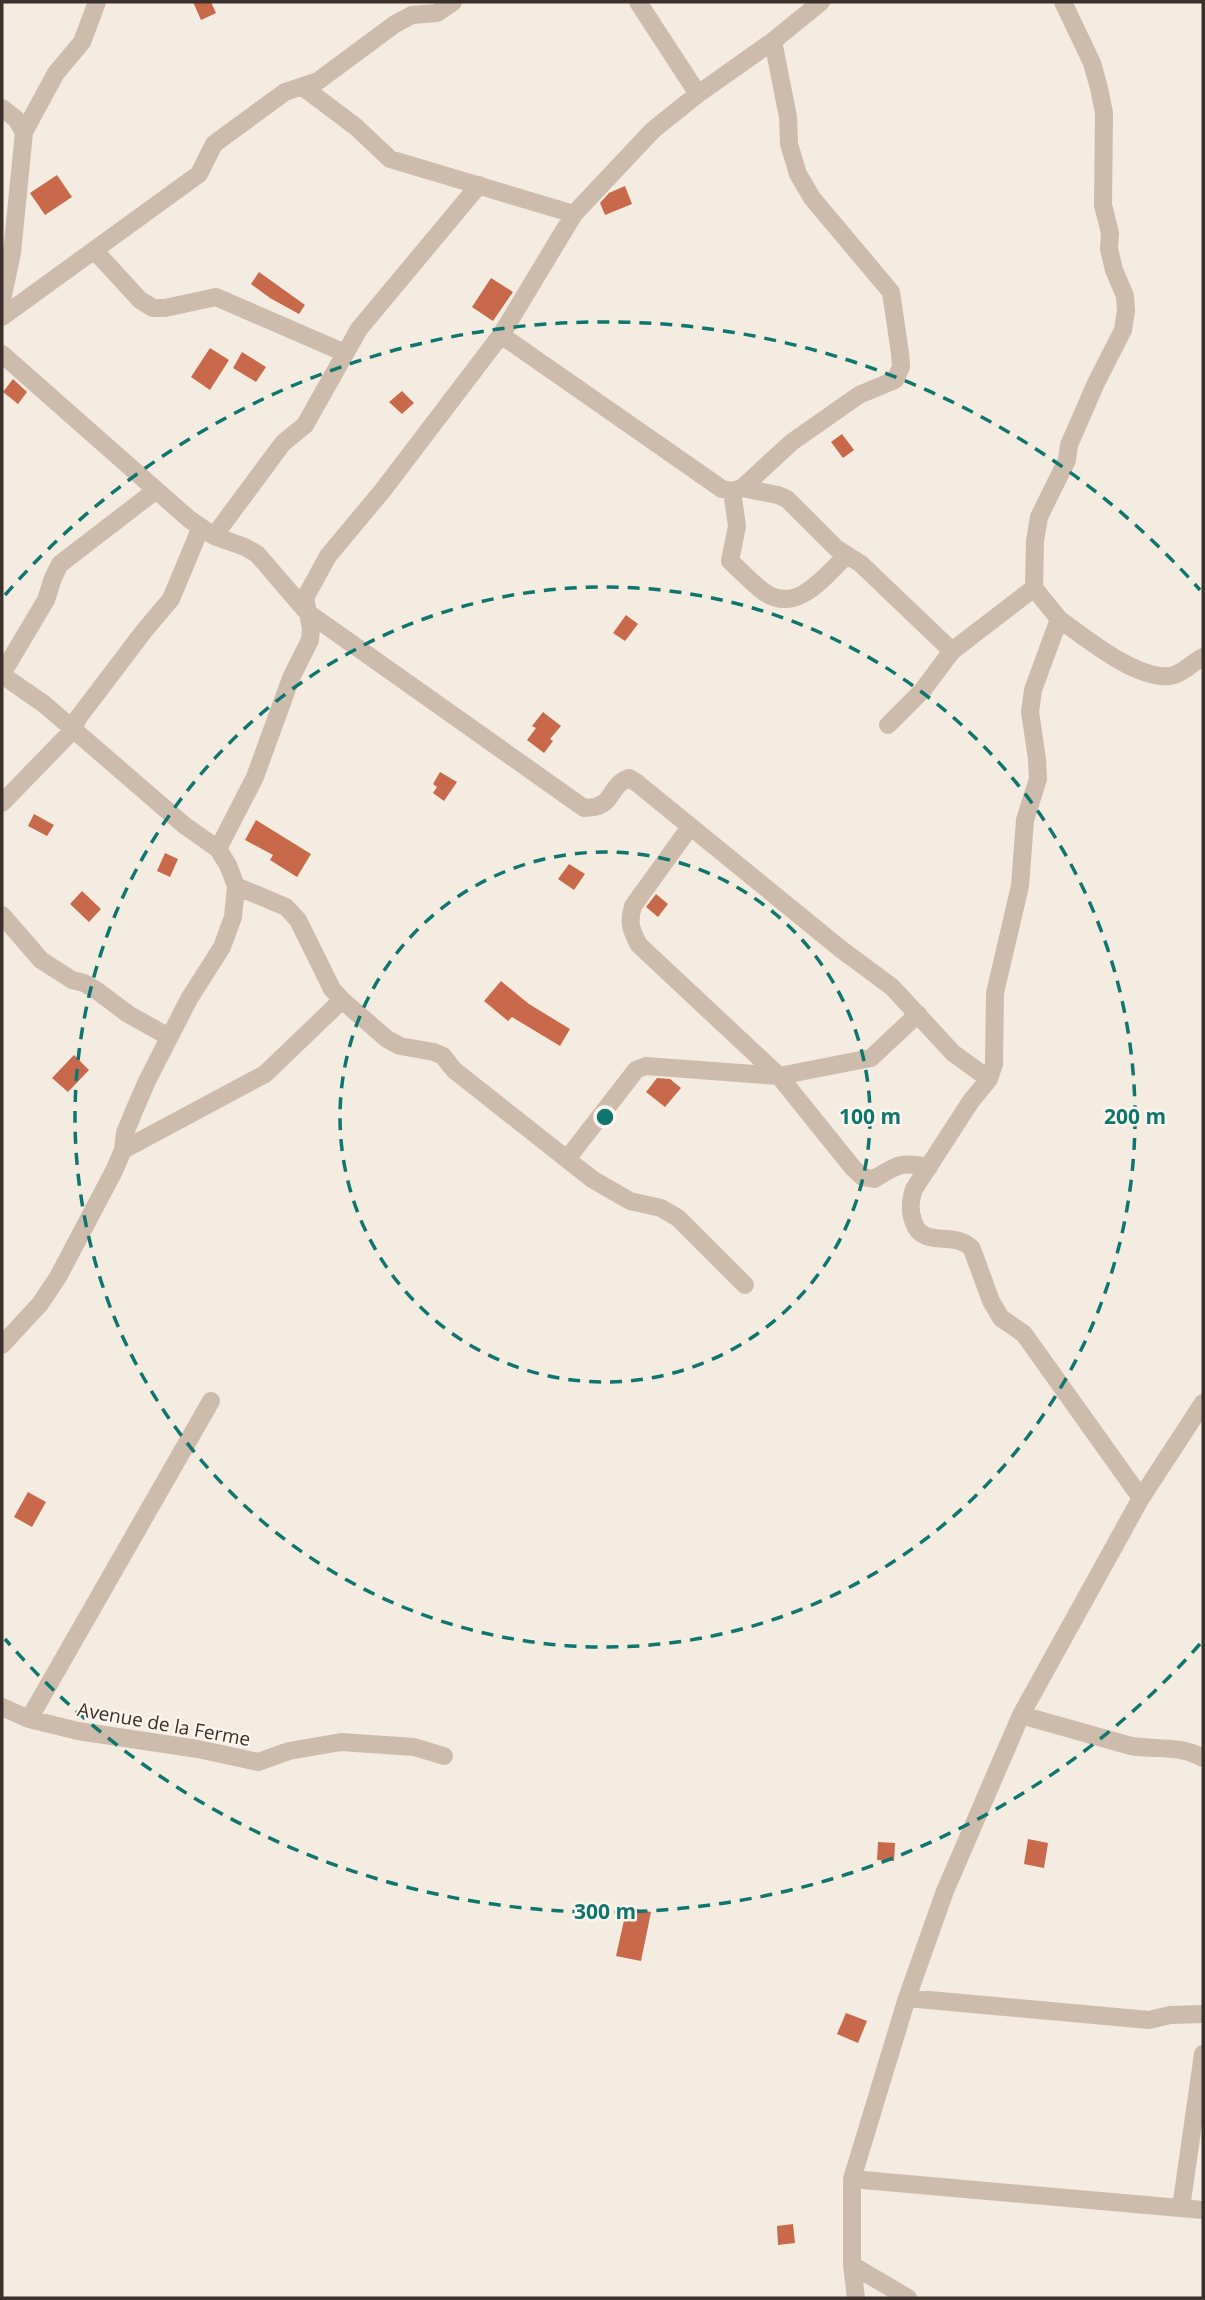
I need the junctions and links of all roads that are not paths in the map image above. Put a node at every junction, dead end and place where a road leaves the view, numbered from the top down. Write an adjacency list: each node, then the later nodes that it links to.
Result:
1 (97, 2): 10 (street)
2 (453, 2): 7 (street)
3 (638, 2): 8 (street)
4 (821, 2): 6 (street)
5 (1063, 2): 23 (street)
6 (773, 41): 8 (street); 19 (street)
7 (303, 87): 11 (street); 13 (street)
8 (698, 94): 12 (street)
9 (2, 108): 10 (street)
10 (24, 132): 14 (street)
11 (479, 185): 12 (street); 18 (street)
12 (574, 214): 16 (street)
13 (94, 250): 15 (street); 18 (street)
14 (2, 300)
15 (2, 317)
16 (501, 335): 19 (street); 24 (street)
17 (2, 354): 20 (street)
18 (345, 354): 21 (street)
19 (737, 490): 22 (street); 22 (street)
20 (155, 491): 21 (street); 28 (street)
21 (207, 531): 24 (street); 30 (street)
22 (847, 555): 26 (street)
23 (1034, 588): 25 (street); 26 (street)
24 (307, 612): 32 (street); 33 (street)
25 (1059, 619): 27 (street); 40 (street)
26 (952, 651): 29 (street)
27 (1203, 657)
28 (2, 675): 30 (street)
29 (888, 725)
30 (73, 730): 31 (street); 33 (street)
31 (2, 803)
32 (690, 827): 37 (street); 39 (street)
33 (218, 849): 34 (street)
34 (236, 886): 36 (street); 38 (street)
35 (2, 915): 38 (street)
36 (342, 1000): 41 (street); 42 (street)
37 (918, 1014): 39 (street); 40 (street)
38 (169, 1037): 41 (street)
39 (779, 1076): 42 (street); 43 (street)
40 (989, 1079): 43 (street)
41 (123, 1150): 45 (street)
42 (567, 1159): 44 (street)
43 (929, 1167): 48 (street)
44 (745, 1285)
45 (2, 1345)
46 (211, 1401): 51 (street)
47 (1203, 1403): 48 (street)
48 (1141, 1498): 50 (street)
49 (2, 1707): 51 (street, Avenue de la Ferme)
50 (1021, 1715): 53 (street); 54 (street)
51 (29, 1719): 52 (street, Avenue de la Ferme)
52 (444, 1756)
53 (1203, 1758)
54 (907, 1998): 55 (street); 57 (street)
55 (1203, 2014)
56 (1203, 2054): 58 (street)
57 (852, 2179): 58 (street); 60 (street)
58 (1181, 2208): 59 (street)
59 (1203, 2210)
60 (852, 2265): 61 (street); 62 (street)
61 (856, 2298)
62 (908, 2298)

